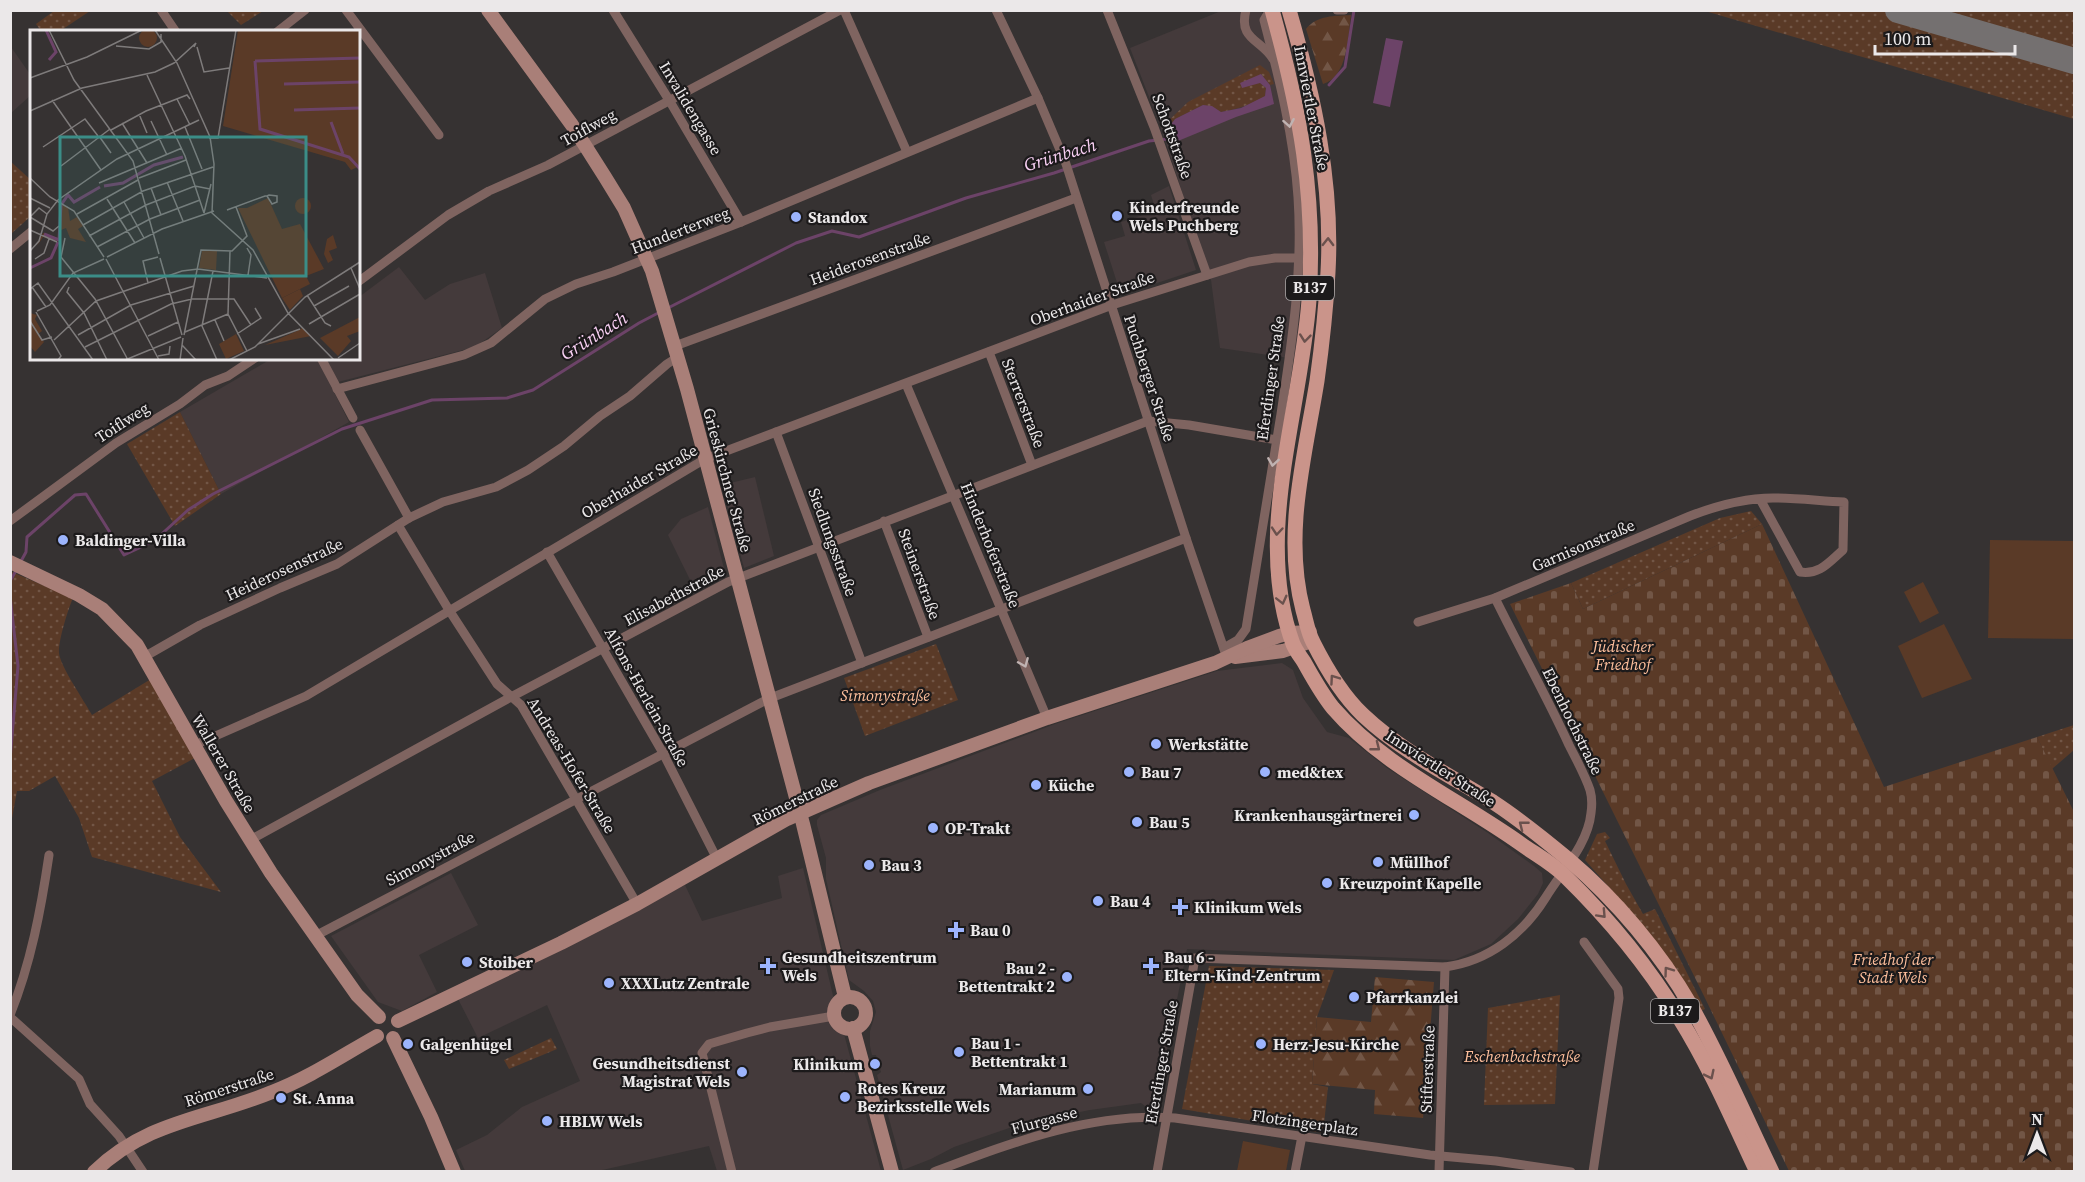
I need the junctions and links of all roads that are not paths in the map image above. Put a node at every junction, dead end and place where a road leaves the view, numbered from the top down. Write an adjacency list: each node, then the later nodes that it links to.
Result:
1 (161, 10): 14 (street)
2 (305, 10): 15 (street)
3 (346, 10): 19 (street)
4 (488, 10): 20 (main road, Grieskirchner Straße)
5 (613, 10): 18 (street, Invalidengasse)
6 (842, 10): 18 (street, Toiflweg); 21 (street)
7 (996, 10): 17 (street, Puchberger Straße)
8 (1107, 10): 28 (street, Schottstraße)
9 (1246, 10): 16 (street)
10 (1271, 10): 16 (street, Eferdinger Straße); 61 (main road, Innviertler Straße / B137, one-way to 61)
11 (1289, 10): 59 (main road, Innviertler Straße / B137, one-way to 11)
12 (1337, 10): 13 (street)
13 (1344, 10)
14 (175, 30)
15 (280, 30)
16 (1276, 66): 27 (street, Eferdinger Straße, one-way to 27)
17 (1038, 98): 21 (street, Hunderterweg); 22 (street, Puchberger Straße)
18 (669, 99): 20 (street, Toiflweg); 23 (street, Invalidengasse)
19 (439, 135)
20 (585, 146): 26 (main road, Grieskirchner Straße); 29 (street, Toiflweg)
21 (907, 152): 23 (street, Hunderterweg)
22 (1076, 198): 30 (street, Puchberger Straße); 31 (street, Heiderosenstraße)
23 (741, 222): 26 (street, Hunderterweg)
24 (30, 233): 25 (street)
25 (10, 249)
26 (647, 258): 31 (main road, Grieskirchner Straße); 36 (street, Hunderterweg)
27 (1300, 258): 28 (street, Oberhaider Straße); 41 (street, Eferdinger Straße)
28 (1207, 274): 30 (street, Oberhaider Straße)
29 (360, 281)
30 (1112, 305): 32 (street, Oberhaider Straße); 38 (street, Puchberger Straße)
31 (676, 352): 42 (main road, Grieskirchner Straße); 46 (street, Heiderosenstraße)
32 (989, 352): 35 (street, Oberhaider Straße); 43 (street, Sterrerstraße)
33 (322, 360): 36 (street)
34 (241, 362): 47 (street, Toiflweg)
35 (906, 384): 40 (street, Oberhaider Straße); 44 (street, Hinderhoferstraße)
36 (337, 389): 37 (street)
37 (353, 418)
38 (1148, 421): 41 (street, Elisabethstraße); 43 (street, Elisabethstraße); 50 (street, Puchberger Straße)
39 (360, 430): 46 (street)
40 (776, 432): 42 (street, Oberhaider Straße); 51 (street, Siedlungsstraße)
41 (1277, 440): 63 (street, Eferdinger Straße, one-way to 63)
42 (705, 459): 52 (street, Oberhaider Straße); 54 (main road, Grieskirchner Straße)
43 (1032, 465): 44 (street, Elisabethstraße)
44 (954, 495): 48 (street, Elisabethstraße); 57 (street, Hinderhoferstraße)
45 (1760, 499): 45 (street, Garnisonstraße); 55 (street, Garnisonstraße)
46 (409, 518): 49 (street, Heiderosenstraße)
47 (10, 521)
48 (884, 521): 51 (street, Elisabethstraße); 60 (street, Steinerstraße)
49 (398, 525): 56 (street, Andreas-Hofer-Straße); 64 (street, Heiderosenstraße)
50 (1186, 538): 57 (street, Simonystraße); 63 (street, Puchberger Straße)
51 (818, 547): 54 (street, Elisabethstraße); 65 (street, Siedlungsstraße)
52 (547, 552): 56 (street, Oberhaider Straße); 62 (street, Alfons-Herlein-Straße)
53 (11, 562): 64 (main road, Wallerer Straße)
54 (737, 579): 62 (street, Elisabethstraße); 67 (main road, Grieskirchner Straße)
55 (1495, 598): 58 (street, Garnisonstraße); 76 (street, Ebenhochstraße)
56 (449, 610): 66 (street, Andreas-Hofer-Straße); 69 (street, Oberhaider Straße)
57 (1001, 610): 60 (street, Simonystraße); 68 (street, Hinderhoferstraße, one-way to 68)
58 (1418, 622)
59 (1311, 637): 61 (main road, Römerstraße); 76 (main road, Innviertler Straße / B137, one-way to 59)
60 (928, 638): 65 (street, Simonystraße)
61 (1292, 640): 63 (main road, Römerstraße); 76 (main road, Innviertler Straße / B137, one-way to 76)
62 (603, 649): 66 (street, Elisabethstraße); 70 (street, Alfons-Herlein-Straße)
63 (1225, 653): 68 (main road, Römerstraße)
64 (144, 657): 69 (main road, Wallerer Straße)
65 (862, 663): 67 (street, Simonystraße)
66 (511, 697): 71 (street, Andreas-Hofer-Straße); 73 (street, Elisabethstraße)
67 (768, 699): 70 (street, Simonystraße); 72 (main road, Grieskirchner Straße)
68 (1047, 718): 72 (main road, Römerstraße)
69 (195, 746): 73 (main road, Wallerer Straße)
70 (663, 753): 71 (street, Simonystraße); 75 (street, Alfons-Herlein-Straße)
71 (576, 799): 77 (street, Andreas-Hofer-Straße); 78 (street, Simonystraße)
72 (800, 813): 75 (main road, Römerstraße); 81 (main road, Grieskirchner Straße)
73 (249, 840): 78 (main road, Wallerer Straße)
74 (49, 855): 82 (street)
75 (717, 859): 77 (main road, Römerstraße)
76 (1565, 866): 80 (street, Ebenhochstraße); 104 (main road, Innviertler Straße / B137, one-way to 104); 105 (main road, Innviertler Straße / B137, one-way to 76)
77 (637, 904): 85 (main road, Römerstraße)
78 (315, 936): 84 (main road, Wallerer Straße)
79 (1584, 942): 103 (street)
80 (1445, 967): 89 (street, Eferdinger Straße); 92 (street, Stifterstraße)
81 (845, 997): 83 (main road); 86 (main road)
82 (10, 1016): 91 (street)
83 (834, 1016): 86 (main road); 96 (street)
84 (379, 1017): 85 (main road); 87 (main road)
85 (398, 1021): 88 (main road)
86 (854, 1028): 97 (main road)
87 (377, 1036): 88 (main road); 91 (main road, Römerstraße)
88 (393, 1038): 95 (main road)
89 (1166, 1118): 90 (street, Flotzingerplatz); 98 (street, Flurgasse); 99 (street, Eferdinger Straße)
90 (1302, 1136): 92 (street, Flotzingerplatz); 100 (street)
91 (125, 1146): 93 (main road, Römerstraße); 94 (street)
92 (1439, 1156): 101 (street, Stifterstraße); 102 (street)
93 (94, 1172)
94 (143, 1172)
95 (454, 1172)
96 (732, 1172)
97 (892, 1172)
98 (934, 1172)
99 (1157, 1172)
100 (1295, 1172)
101 (1439, 1172)
102 (1571, 1172)
103 (1593, 1172)
104 (1757, 1172)
105 (1772, 1172)

